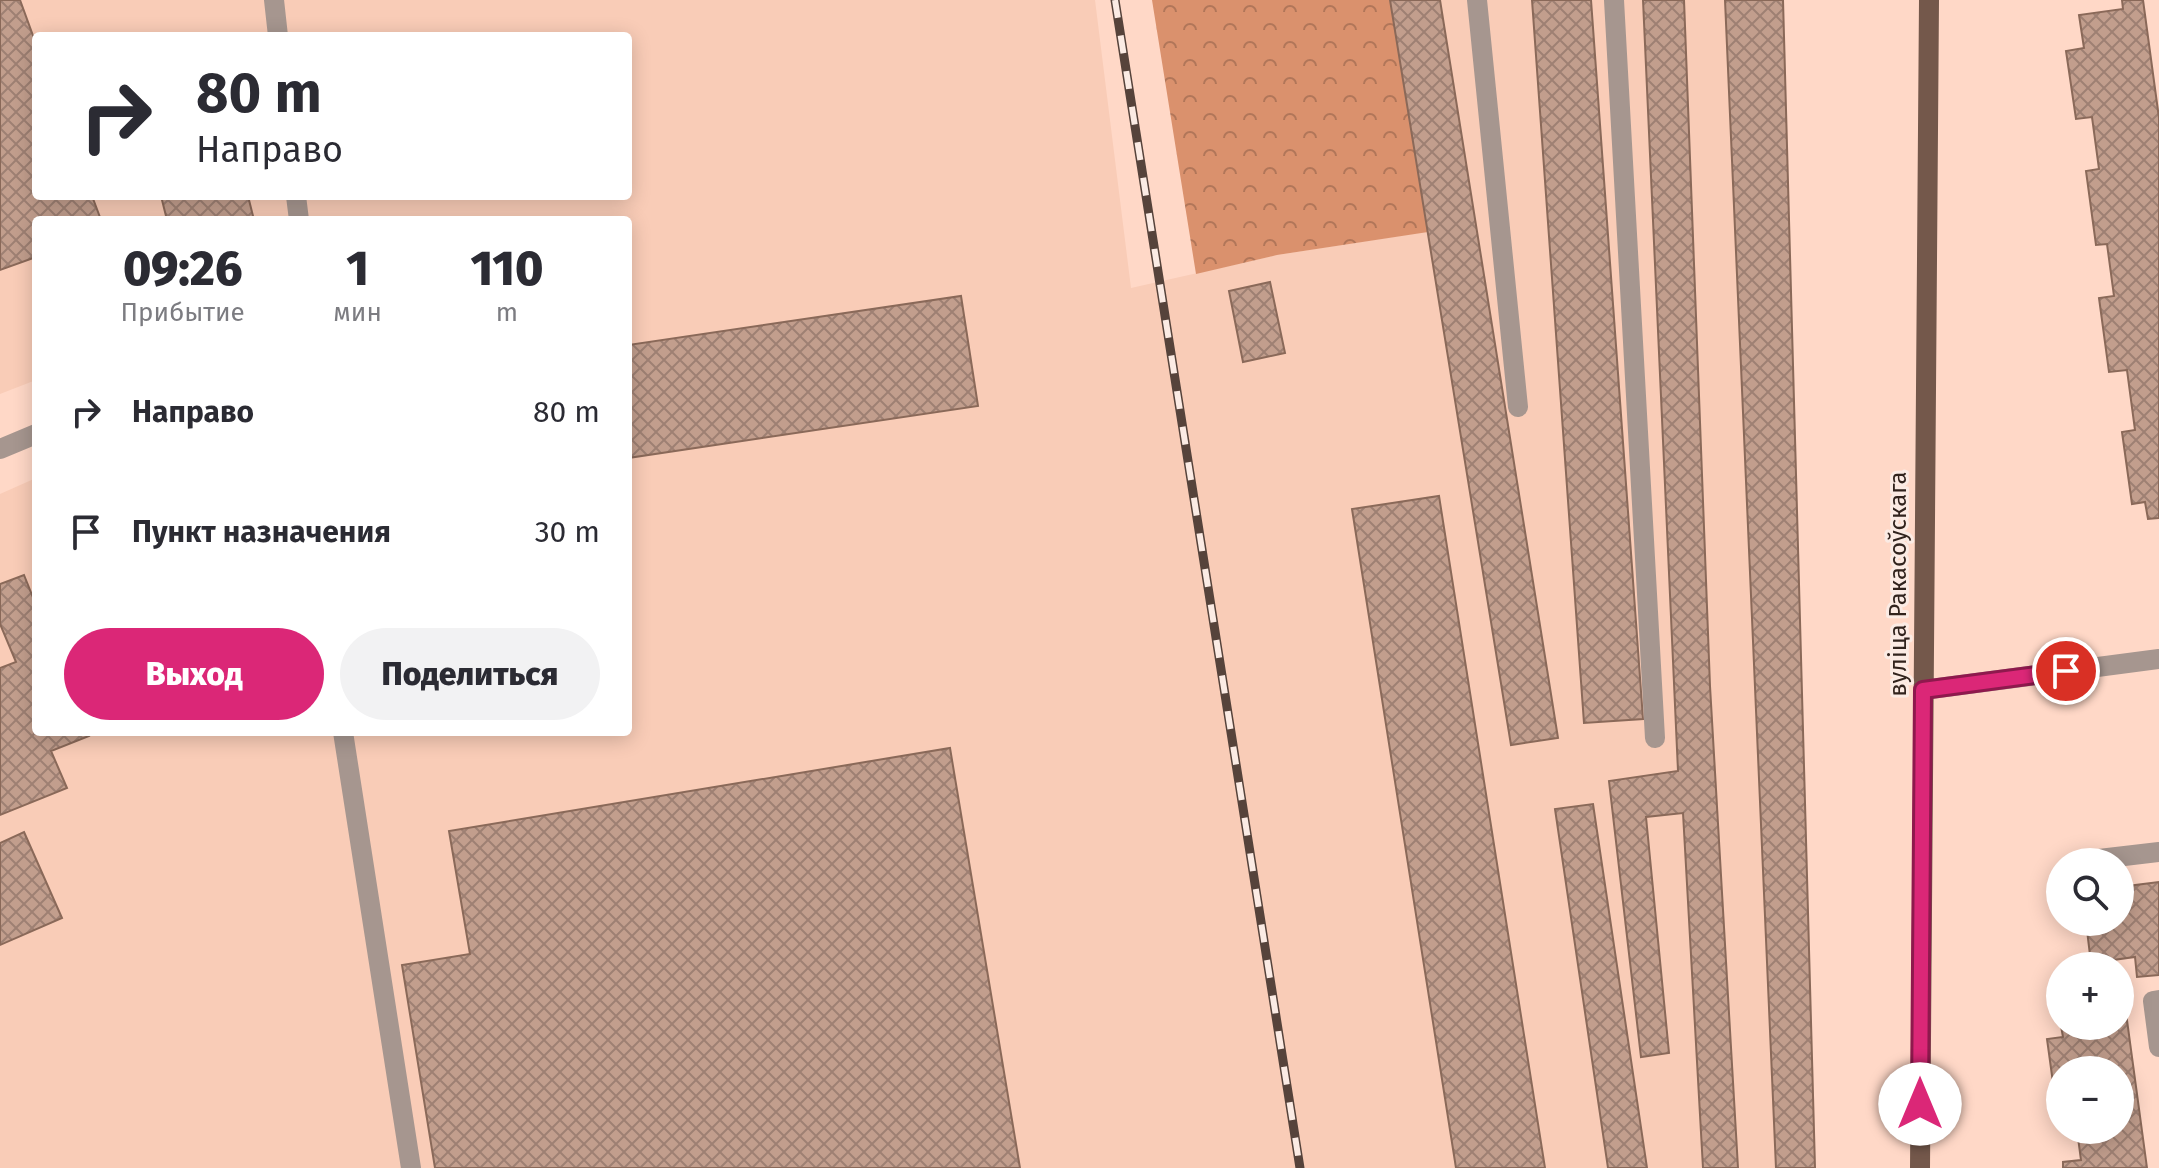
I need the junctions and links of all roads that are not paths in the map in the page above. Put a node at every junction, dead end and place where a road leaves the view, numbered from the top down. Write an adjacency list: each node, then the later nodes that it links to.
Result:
1 (274, 0): 5 (lane)
2 (1477, 0): 6 (lane)
3 (1614, 0): 12 (lane)
4 (1929, 0): 10 (main road, вуліца Ракасоўскага)
5 (278, 32)
6 (1518, 407)
7 (32, 436): 8 (lane)
8 (0, 449)
9 (2159, 659): 10 (lane)
10 (1923, 690): 18 (main road, вуліца Ракасоўскага)
11 (344, 736): 17 (lane)
12 (1655, 738)
13 (2159, 852): 14 (lane)
14 (2134, 855)
15 (2159, 1000): 16 (lane)
16 (2159, 1047)
17 (411, 1168)
18 (1920, 1168)

